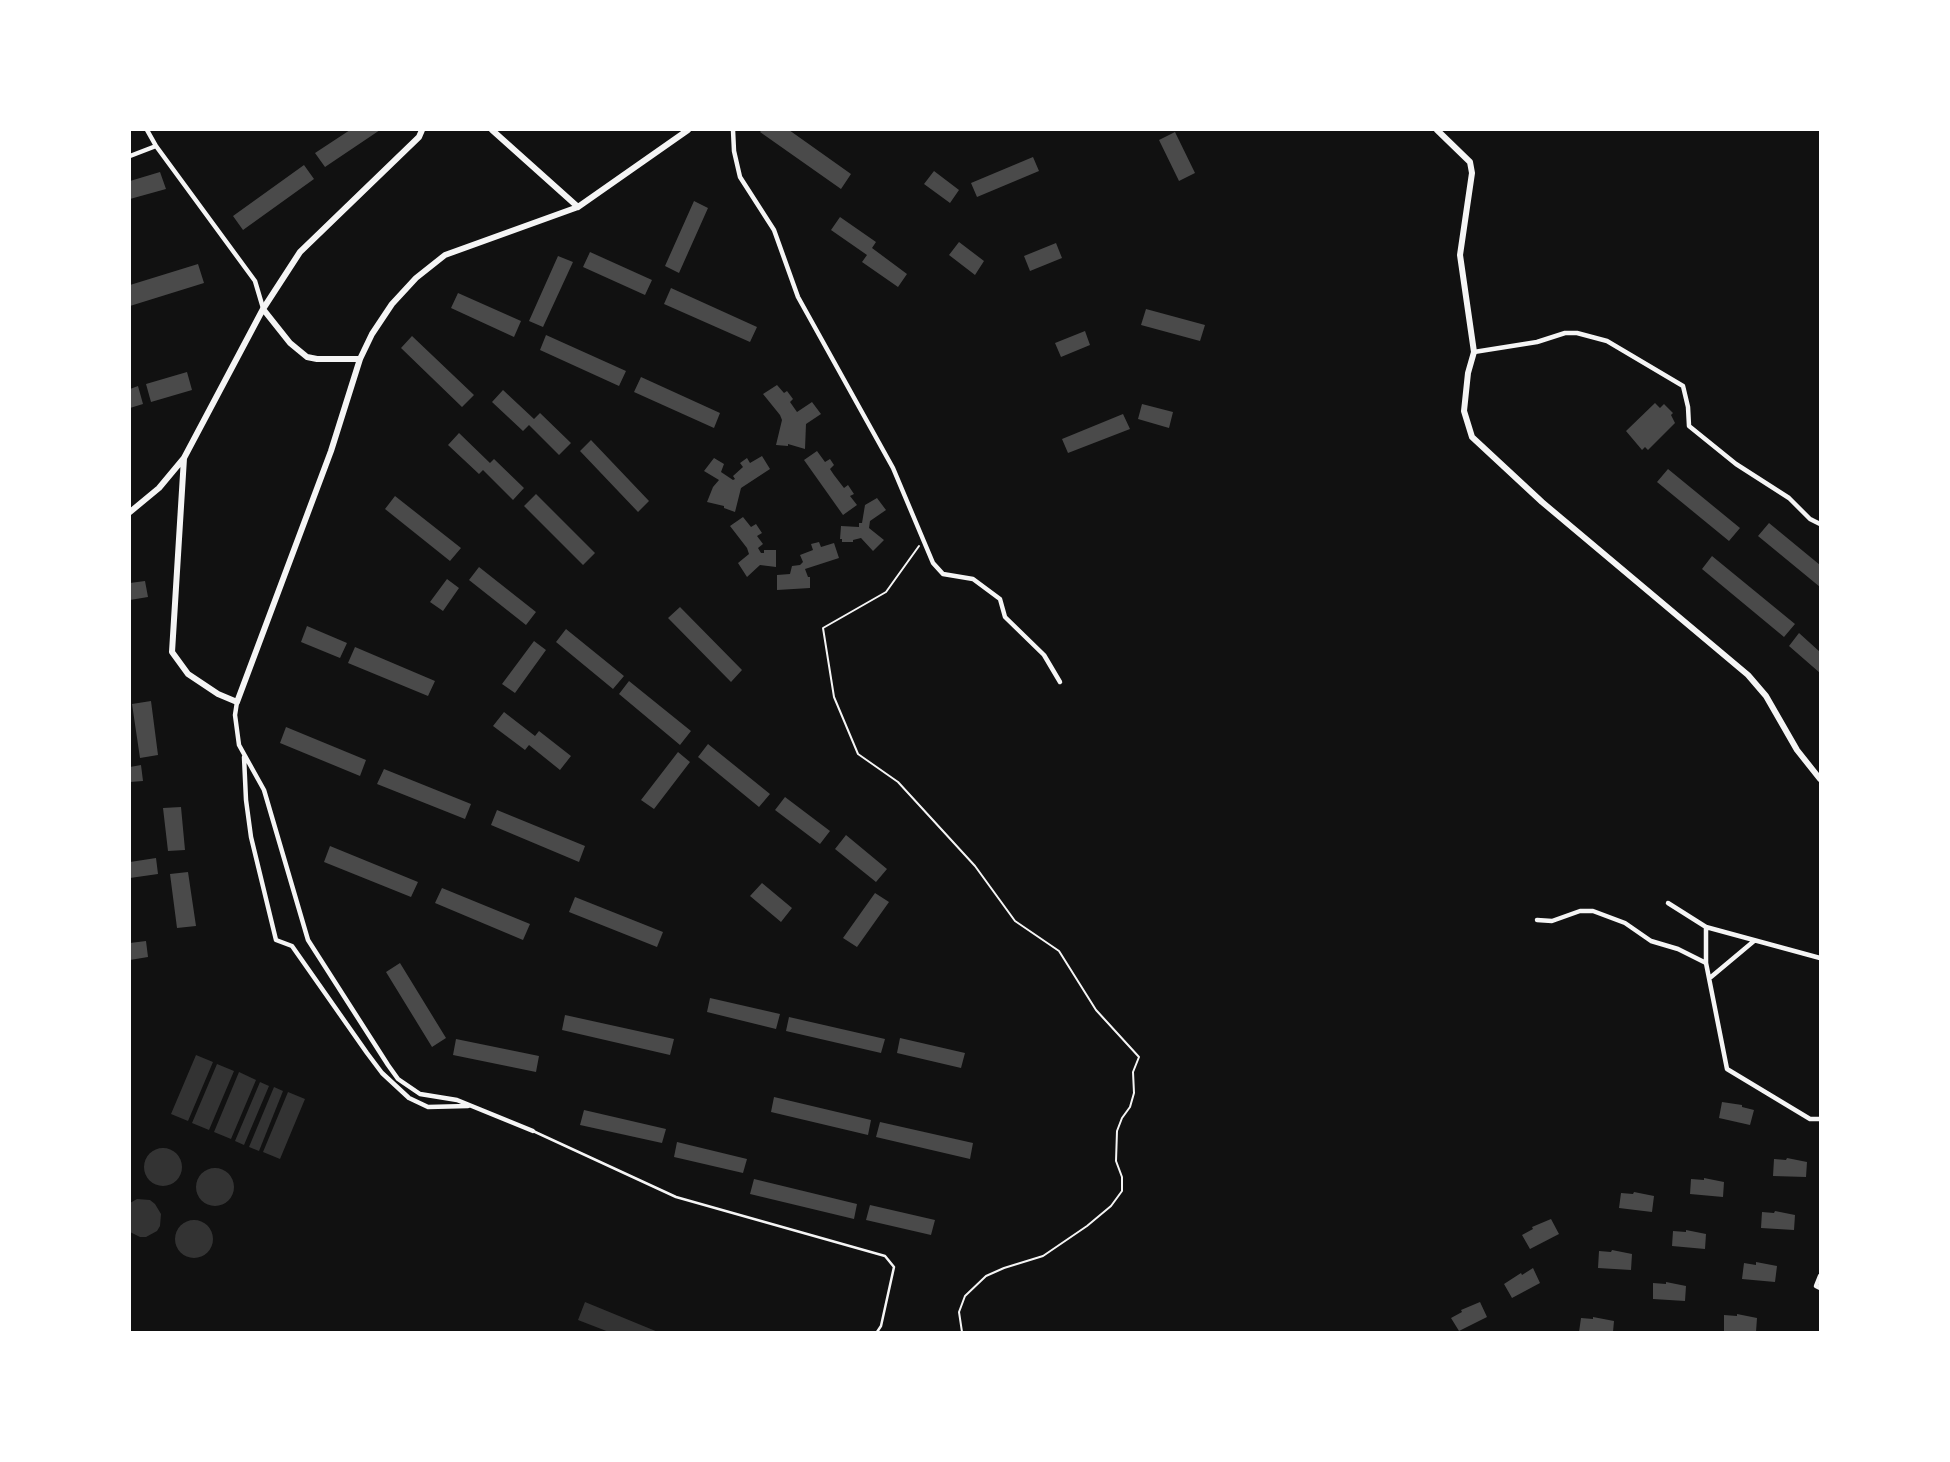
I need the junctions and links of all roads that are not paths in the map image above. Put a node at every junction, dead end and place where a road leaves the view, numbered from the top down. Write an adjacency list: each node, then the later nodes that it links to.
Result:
1 (147, 130): 7 (street)
2 (422, 130): 10 (street)
3 (492, 130): 9 (street)
4 (688, 130): 9 (street)
5 (733, 130): 16 (street)
6 (1437, 130): 11 (street)
7 (156, 146): 8 (street); 10 (street)
8 (130, 156)
9 (578, 207): 12 (street)
10 (263, 309): 12 (street); 13 (street)
11 (1474, 352): 15 (street); 19 (street)
12 (360, 359): 17 (street)
13 (184, 458): 14 (street); 17 (street)
14 (130, 512)
15 (1821, 524)
16 (1060, 682)
17 (237, 702): 18 (street)
18 (244, 756): 27 (street); 27 (street)
19 (1821, 779)
20 (1668, 903): 22 (street)
21 (1537, 920): 25 (street)
22 (1706, 928): 23 (street); 25 (street)
23 (1754, 941): 24 (street); 26 (street)
24 (1821, 958)
25 (1706, 963): 26 (street)
26 (1710, 978): 28 (street)
27 (472, 1106): 29 (street)
28 (1821, 1119)
29 (533, 1131): 32 (lane)
30 (1821, 1276): 31 (street)
31 (1821, 1288)
32 (877, 1332)

